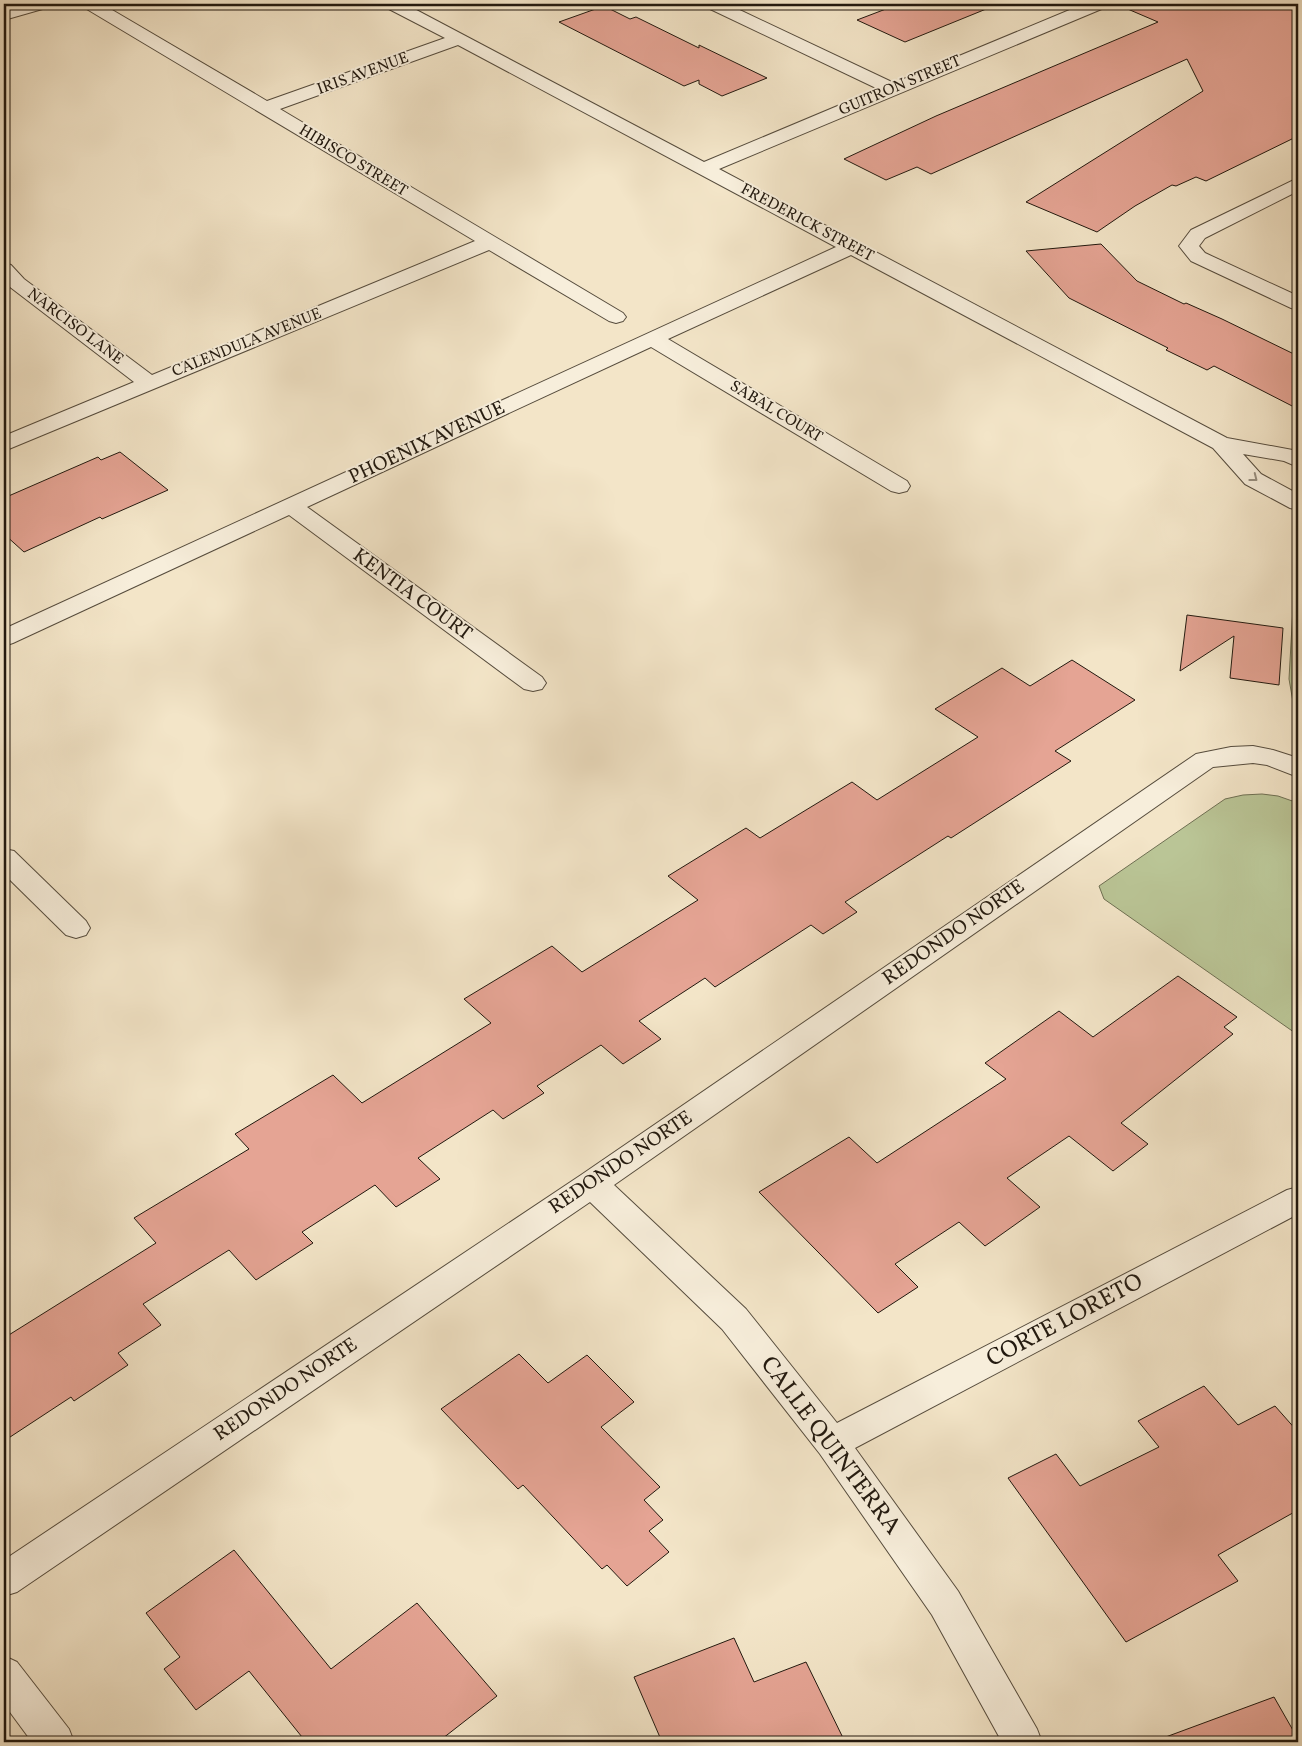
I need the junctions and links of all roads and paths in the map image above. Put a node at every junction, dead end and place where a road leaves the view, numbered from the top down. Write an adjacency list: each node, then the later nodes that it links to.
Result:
1 (40, 4): 6 (street)
2 (91, 4): 9 (street, HIBISCO STREET)
3 (393, 4): 7 (street, FREDERICK STREET)
4 (714, 4): 8 (street)
5 (1098, 4): 8 (street, GUITRON STREET)
6 (4, 15)
7 (459, 39): 9 (street, IRIS AVENUE); 10 (street, FREDERICK STREET)
8 (892, 89): 10 (street, GUITRON STREET)
9 (266, 108): 12 (street, HIBISCO STREET)
10 (703, 169): 13 (street, FREDERICK STREET)
11 (1298, 184): 15 (street)
12 (490, 242): 16 (street, HIBISCO STREET); 18 (street, CALENDULA AVENUE)
13 (851, 247): 17 (street, PHOENIX AVENUE); 19 (street, FREDERICK STREET)
14 (4, 269): 18 (street, NARCISO LANE)
15 (1298, 304)
16 (616, 318)
17 (652, 339): 22 (street, SABAL COURT); 24 (street, PHOENIX AVENUE)
18 (149, 383): 20 (street, CALENDULA AVENUE)
19 (1222, 443): 21 (street, FREDERICK STREET); 23 (street, FREDERICK STREET, one-way to 23)
20 (4, 444)
21 (1298, 460)
22 (899, 486)
23 (1298, 503)
24 (291, 506): 25 (street, PHOENIX AVENUE); 26 (street, KENTIA COURT)
25 (4, 638)
26 (533, 683)
27 (1298, 768): 30 (street, REDONDO NORTE)
28 (4, 858): 29 (street)
29 (76, 928)
30 (592, 1184): 32 (street, CALLE QUINTERRA); 33 (street, REDONDO NORTE)
31 (1298, 1199): 32 (street, CORTE LORETO)
32 (832, 1443): 36 (street, CALLE QUINTERRA)
33 (4, 1580)
34 (4, 1674): 35 (street)
35 (55, 1742)
36 (1023, 1742)

